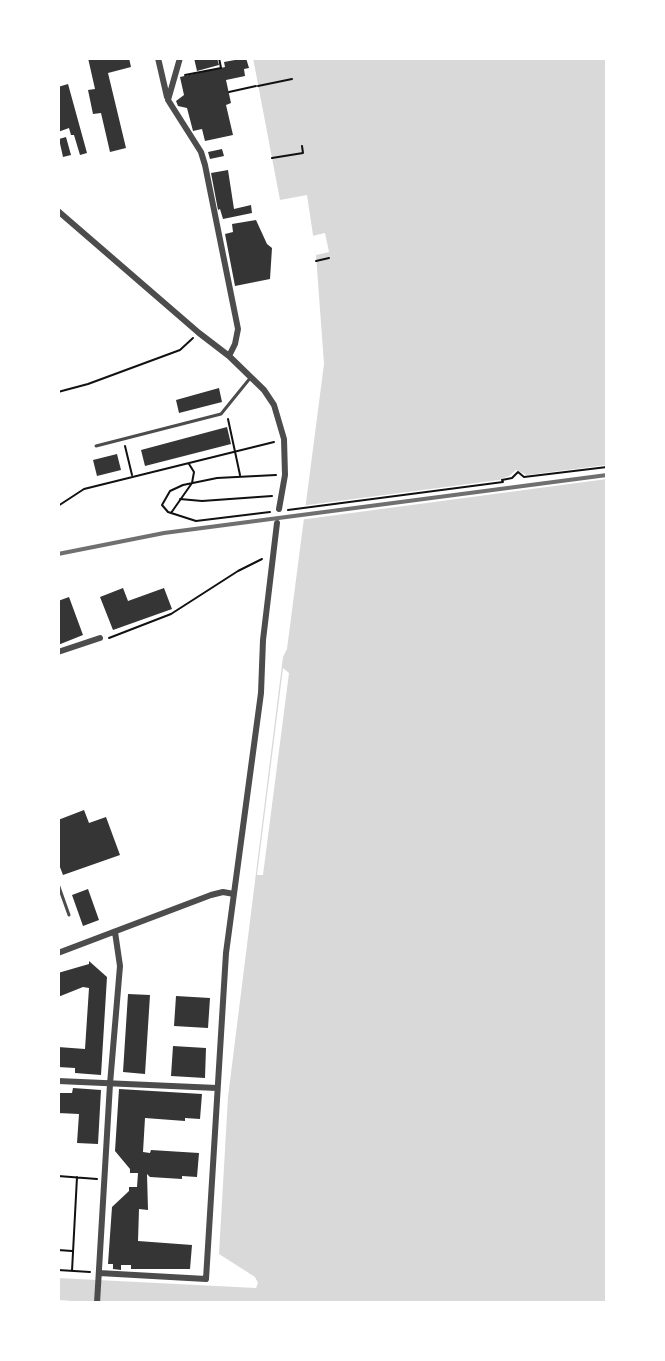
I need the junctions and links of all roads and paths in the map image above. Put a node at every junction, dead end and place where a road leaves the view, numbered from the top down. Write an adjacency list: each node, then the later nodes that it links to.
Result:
1 (158, 58): 7 (street)
2 (180, 58): 4 (street)
3 (219, 58): 4 (path)
4 (176, 79): 7 (street)
5 (292, 79): 6 (path)
6 (229, 92)
7 (168, 100): 14 (street)
8 (302, 146): 9 (path)
9 (272, 158)
10 (58, 211): 13 (street)
11 (329, 258): 12 (path)
12 (316, 261)
13 (199, 333): 14 (street); 16 (path)
14 (229, 356): 15 (street)
15 (251, 377): 17 (lane); 19 (street)
16 (58, 392)
17 (221, 414): 18 (lane); 21 (path)
18 (124, 439): 20 (lane); 25 (path)
19 (284, 439): 21 (path); 24 (street)
20 (96, 446)
21 (236, 452): 22 (path); 26 (path)
22 (189, 463): 25 (path); 27 (path)
23 (607, 467): 31 (path)
24 (285, 475): 26 (path); 28 (street)
25 (132, 476): 30 (path)
26 (241, 476): 27 (path)
27 (192, 483): 29 (path); 33 (path)
28 (282, 495): 29 (path); 32 (street)
29 (180, 499): 33 (path)
30 (58, 506)
31 (290, 509)
32 (277, 510): 33 (path)
33 (173, 514)
34 (277, 523): 35 (street)
35 (273, 552): 36 (path); 39 (street)
36 (100, 638): 37 (street)
37 (58, 652)
38 (58, 884): 40 (lane)
39 (234, 894): 41 (street); 45 (street)
40 (69, 915)
41 (115, 932): 42 (street); 44 (street)
42 (58, 953)
43 (58, 1081): 44 (street)
44 (110, 1084): 45 (street); 48 (street)
45 (217, 1088): 53 (street)
46 (58, 1176): 47 (path)
47 (77, 1177): 48 (path); 50 (path)
48 (104, 1179): 53 (street)
49 (58, 1250): 50 (path)
50 (73, 1251): 52 (path)
51 (58, 1270): 52 (path)
52 (72, 1271): 53 (path)
53 (99, 1275): 54 (street)
54 (97, 1303)

